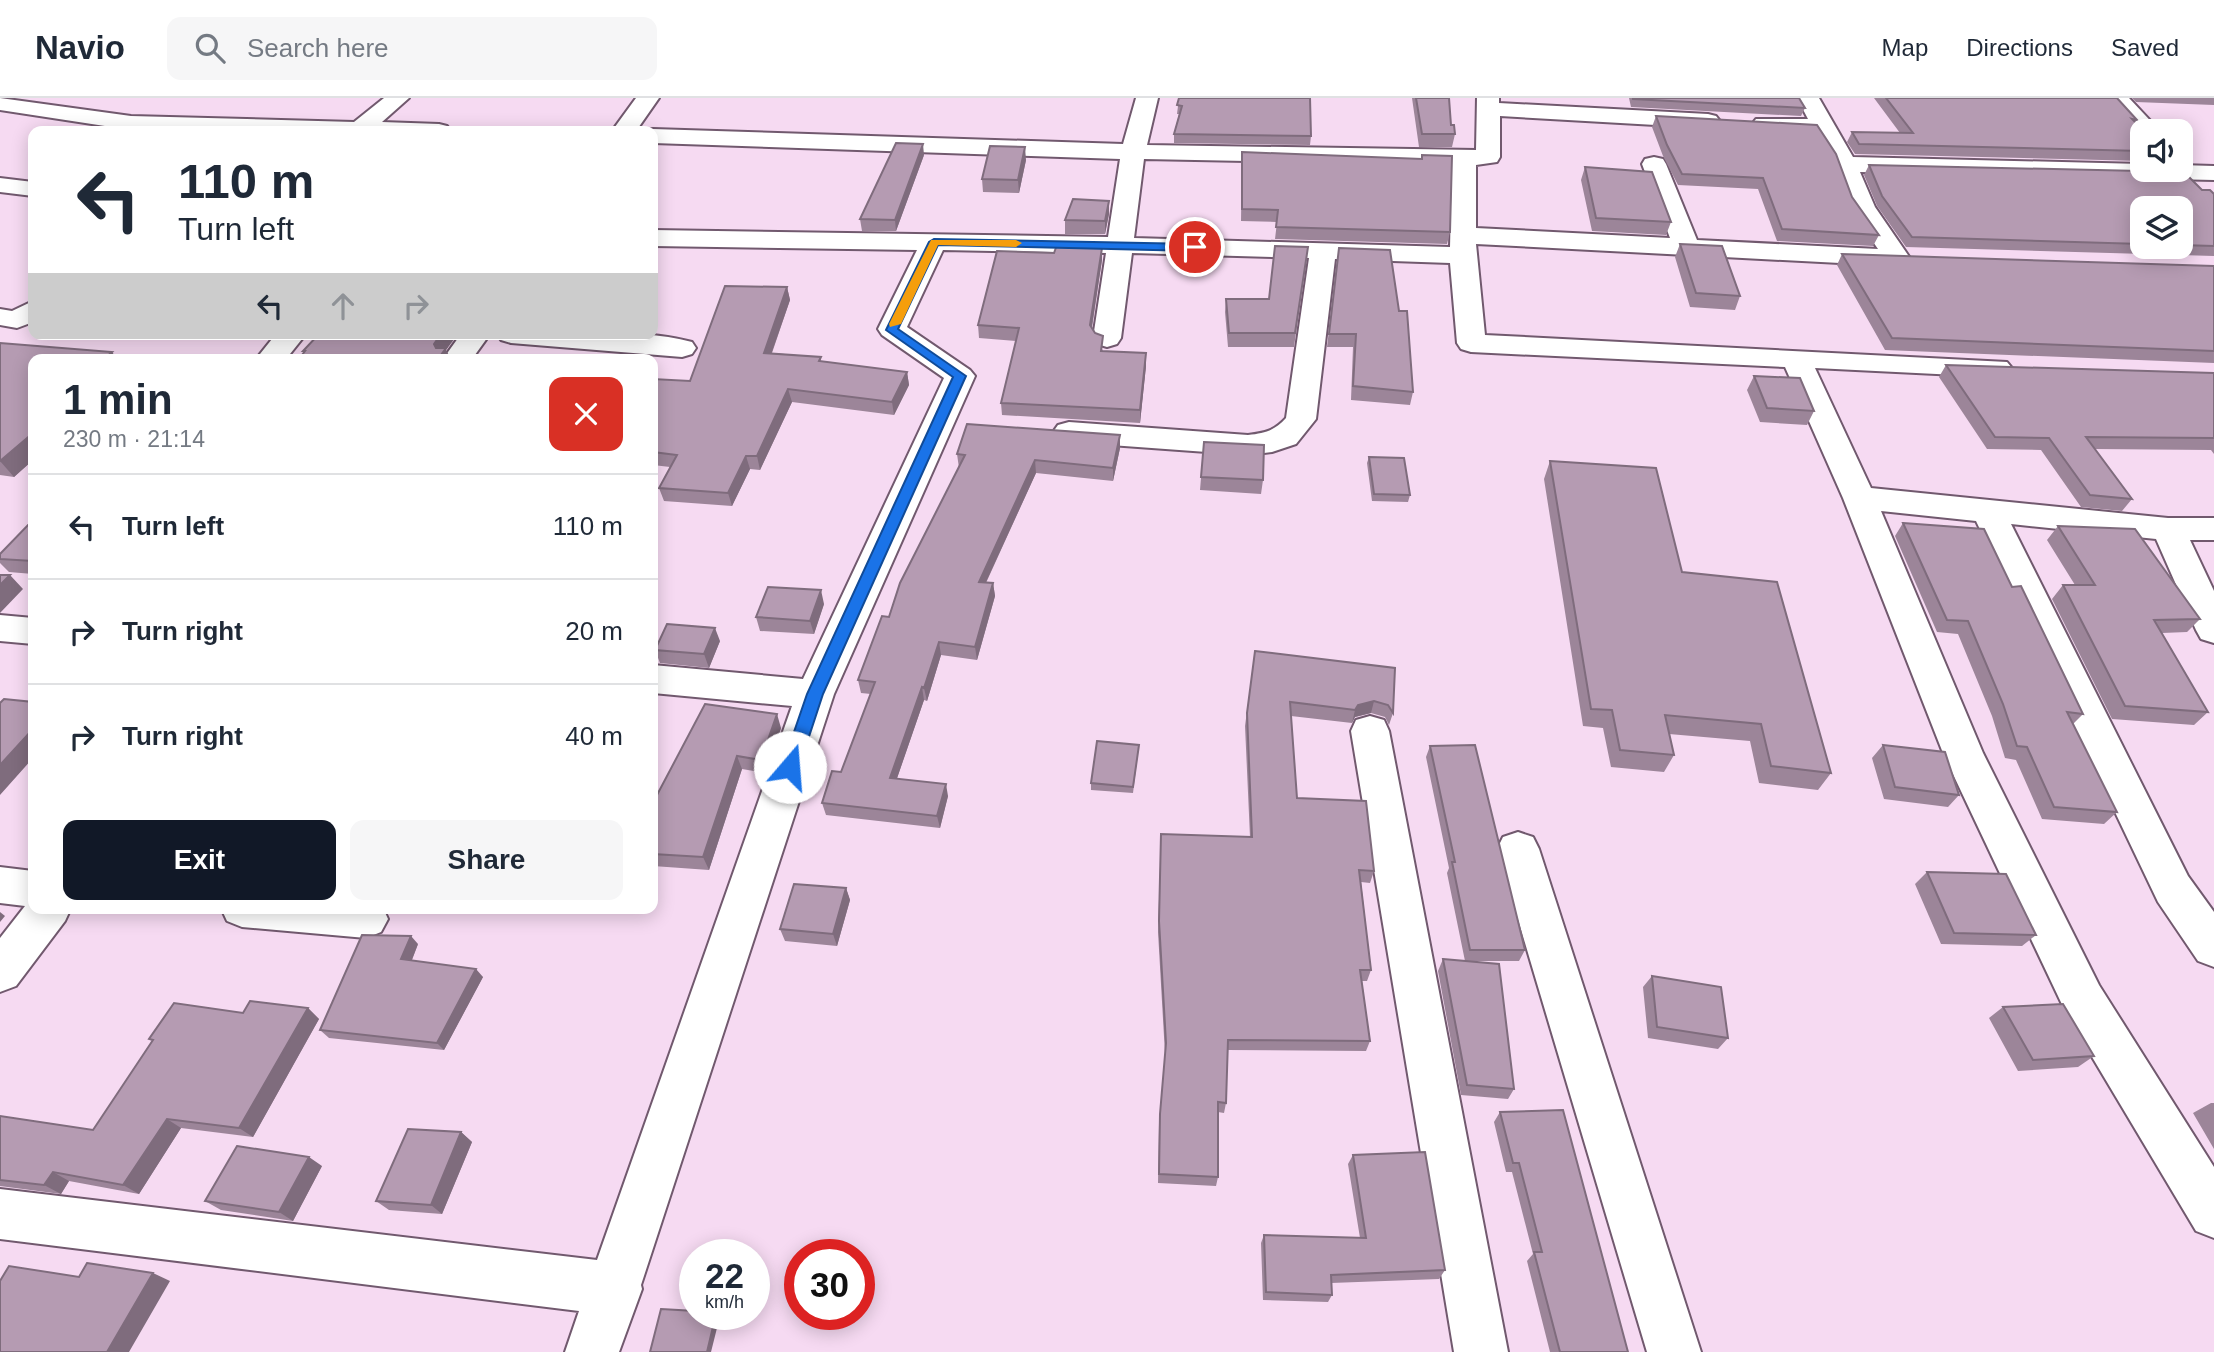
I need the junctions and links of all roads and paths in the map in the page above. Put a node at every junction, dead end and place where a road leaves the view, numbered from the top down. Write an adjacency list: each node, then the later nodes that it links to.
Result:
1 (398, 98): 10 (street)
2 (648, 98): 11 (street)
3 (1147, 98): 14 (street)
4 (1808, 98): 12 (street)
5 (2116, 98): 8 (street)
6 (0, 103): 9 (street)
7 (1489, 103): 12 (street); 15 (street)
8 (2136, 119)
9 (228, 126)
10 (363, 126)
11 (628, 126)
12 (1822, 127): 17 (street)
13 (658, 136): 14 (street)
14 (1133, 152): 15 (street); 27 (street)
15 (1464, 158): 28 (street)
16 (1654, 164): 29 (street)
17 (1845, 164): 18 (street); 31 (street)
18 (2130, 168)
19 (2193, 170): 20 (street)
20 (2214, 173)
21 (2193, 178): 24 (street)
22 (0, 185): 23 (street)
23 (28, 188)
24 (2214, 198)
25 (658, 238): 26 (street)
26 (934, 242): 27 (street); 53 (street)
27 (1118, 245): 30 (street); 35 (street)
28 (1463, 245): 29 (street); 30 (street); 42 (street)
29 (1686, 245): 31 (street)
30 (1323, 251): 44 (street)
31 (1897, 258): 32 (street)
32 (1924, 258)
33 (28, 312): 34 (street)
34 (0, 317)
35 (1107, 338)
36 (287, 340): 40 (street)
37 (471, 340): 41 (street)
38 (584, 340): 39 (street)
39 (682, 348)
40 (274, 354)
41 (461, 354)
42 (1796, 359): 43 (street); 45 (street)
43 (2024, 369)
44 (1046, 430)
45 (1859, 498): 46 (street); 65 (street)
46 (1988, 512): 47 (street); 58 (street)
47 (2168, 529): 48 (street); 50 (street)
48 (2214, 529)
49 (0, 628): 51 (street)
50 (2214, 630)
51 (28, 631)
52 (658, 679): 53 (street)
53 (815, 694): 67 (street)
54 (1370, 731): 69 (street)
55 (1518, 849): 70 (street)
56 (0, 886): 57 (street)
57 (28, 889)
58 (2173, 889): 59 (street); 63 (street)
59 (2214, 900)
60 (45, 914): 64 (street)
61 (310, 914): 62 (street)
62 (366, 919)
63 (2214, 947)
64 (0, 972)
65 (2214, 1213)
66 (0, 1214): 67 (street)
67 (615, 1289): 68 (street)
68 (592, 1352)
69 (1481, 1352)
70 (1674, 1352)

